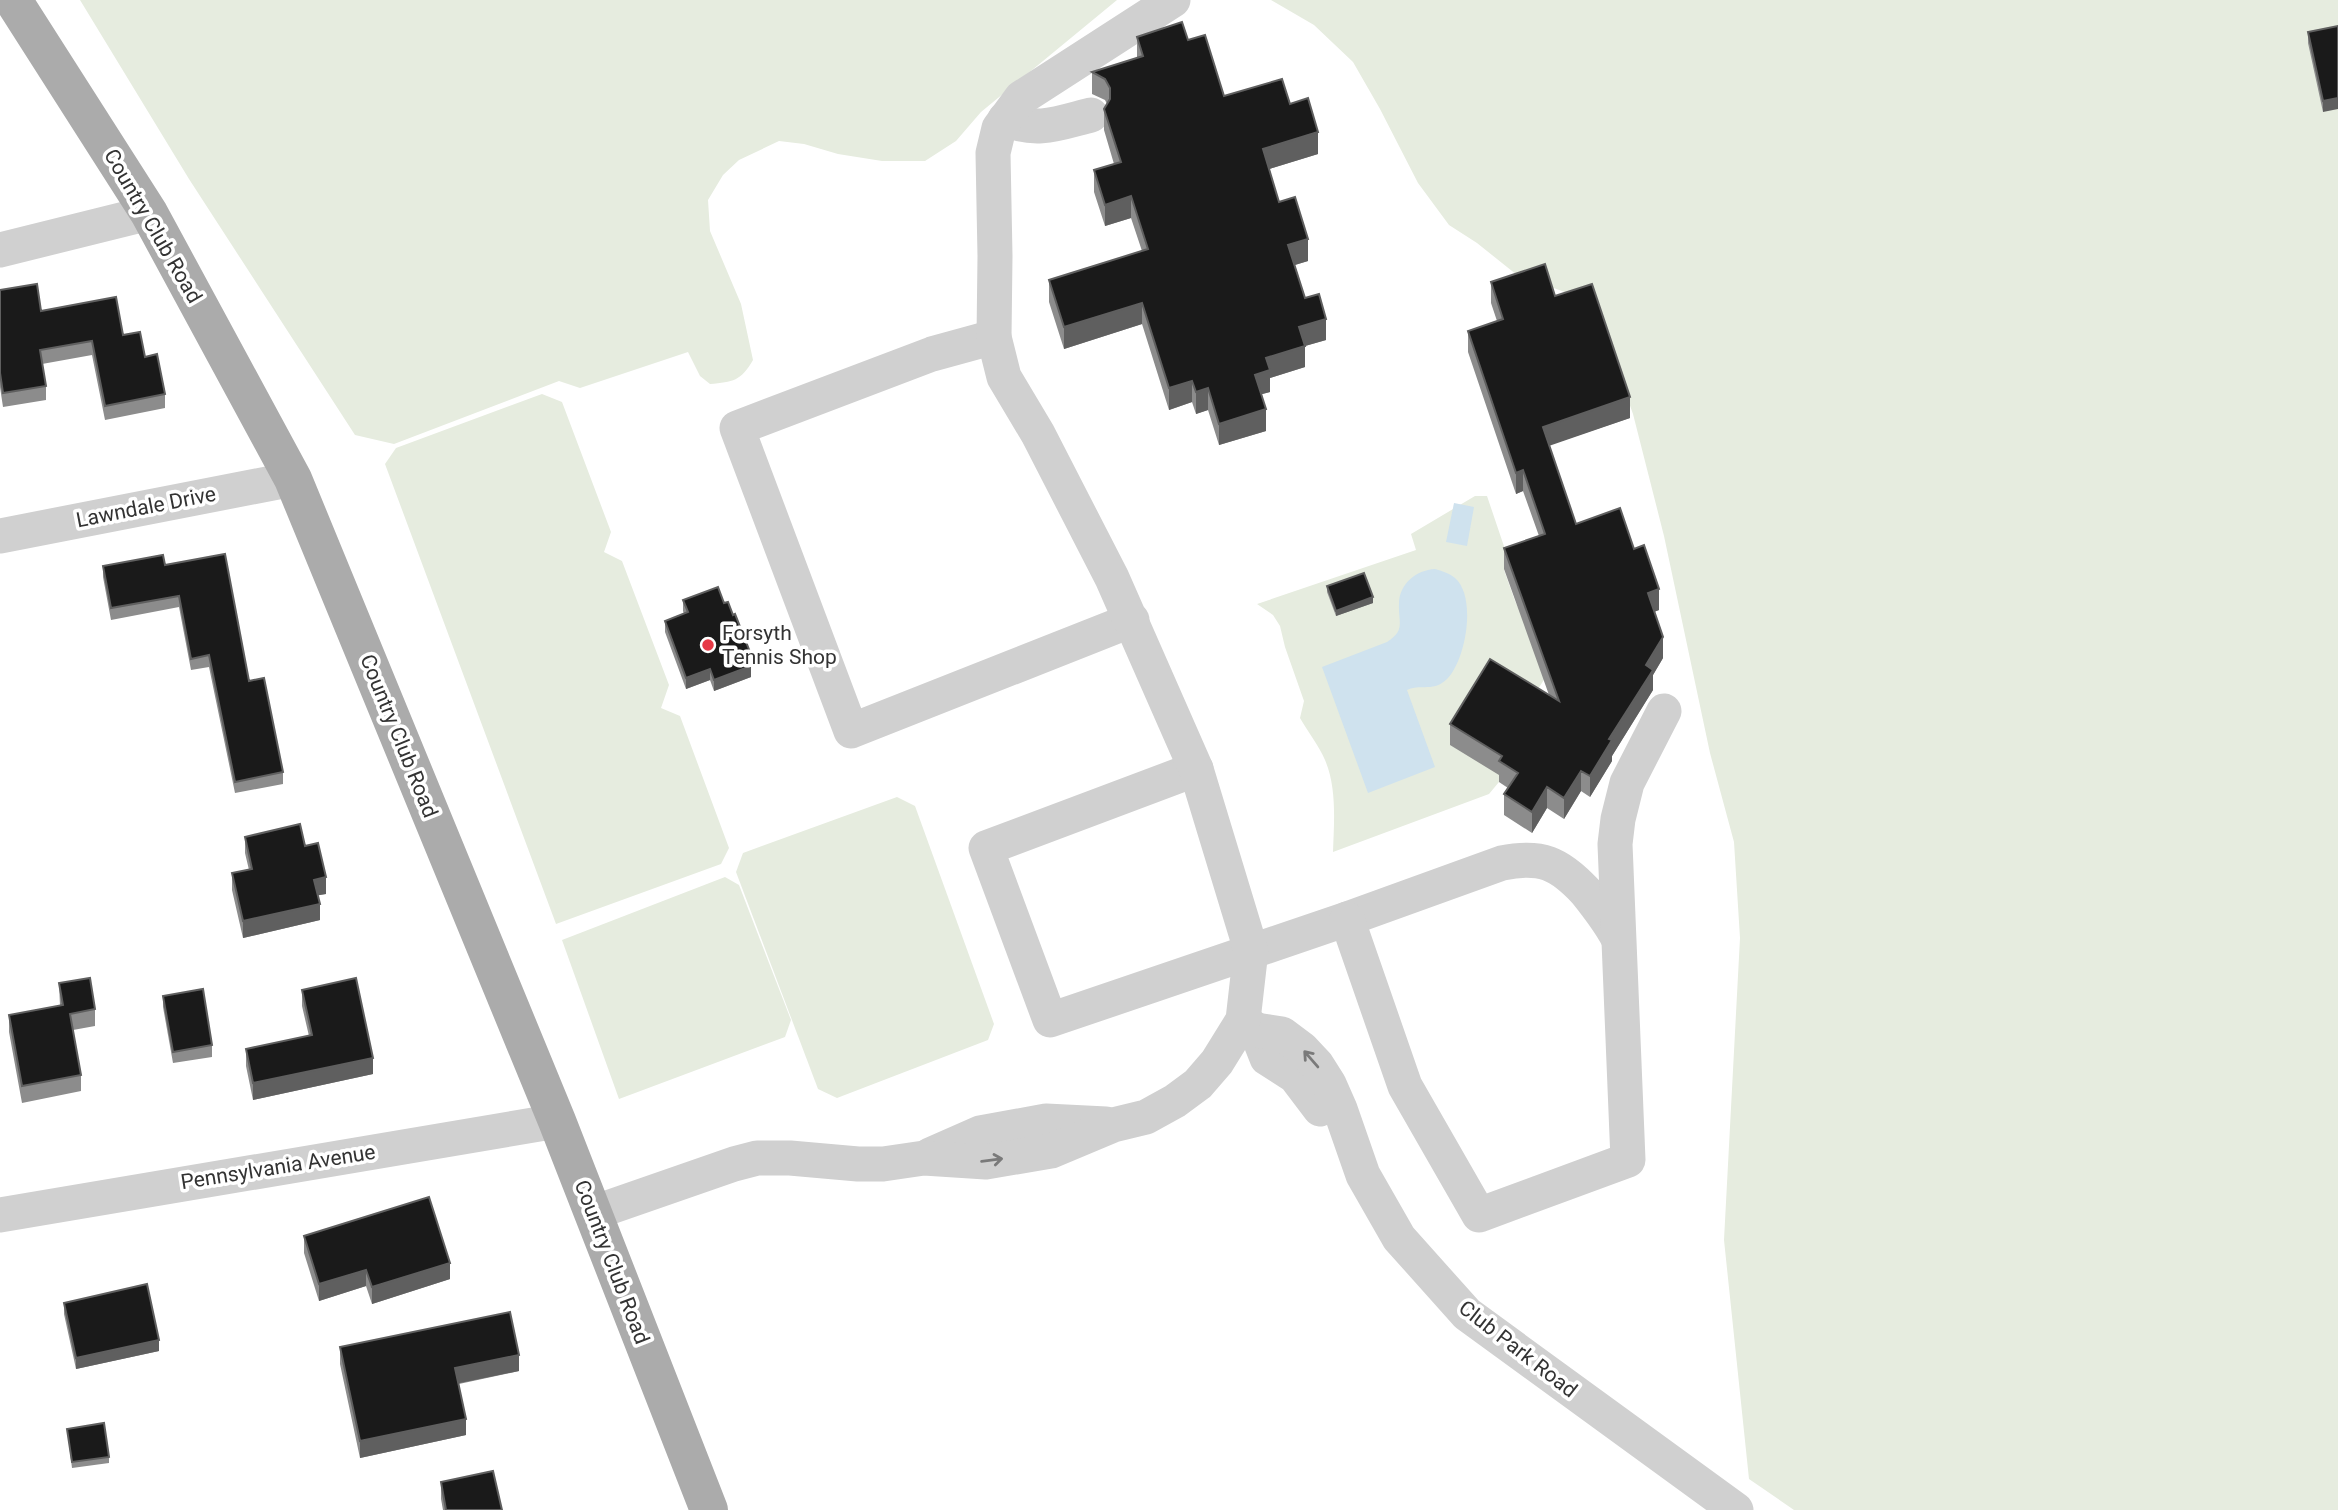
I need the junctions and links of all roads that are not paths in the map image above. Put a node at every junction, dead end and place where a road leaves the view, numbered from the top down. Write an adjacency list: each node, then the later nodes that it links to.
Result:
1 (13, 0): 5 (main road, Country Club Road)
2 (1173, 0): 4 (street)
3 (1091, 115): 4 (street)
4 (1005, 119): 7 (street)
5 (149, 213): 6 (street); 8 (main road, Country Club Road)
6 (0, 250)
7 (994, 337): 10 (street); 10 (street)
8 (293, 479): 9 (street, Lawndale Drive); 17 (main road, Country Club Road)
9 (0, 536)
10 (1132, 620): 12 (street)
11 (1664, 711): 14 (street)
12 (1196, 769): 15 (street); 15 (street)
13 (1347, 919): 14 (street); 14 (street); 15 (street)
14 (1618, 938)
15 (1251, 950): 16 (street)
16 (1250, 1025): 18 (street); 21 (street, Club Park Road)
17 (557, 1121): 18 (main road, Country Club Road); 19 (street, Pennsylvania Avenue)
18 (593, 1213): 20 (main road, Country Club Road)
19 (0, 1215)
20 (709, 1510)
21 (1736, 1510)

